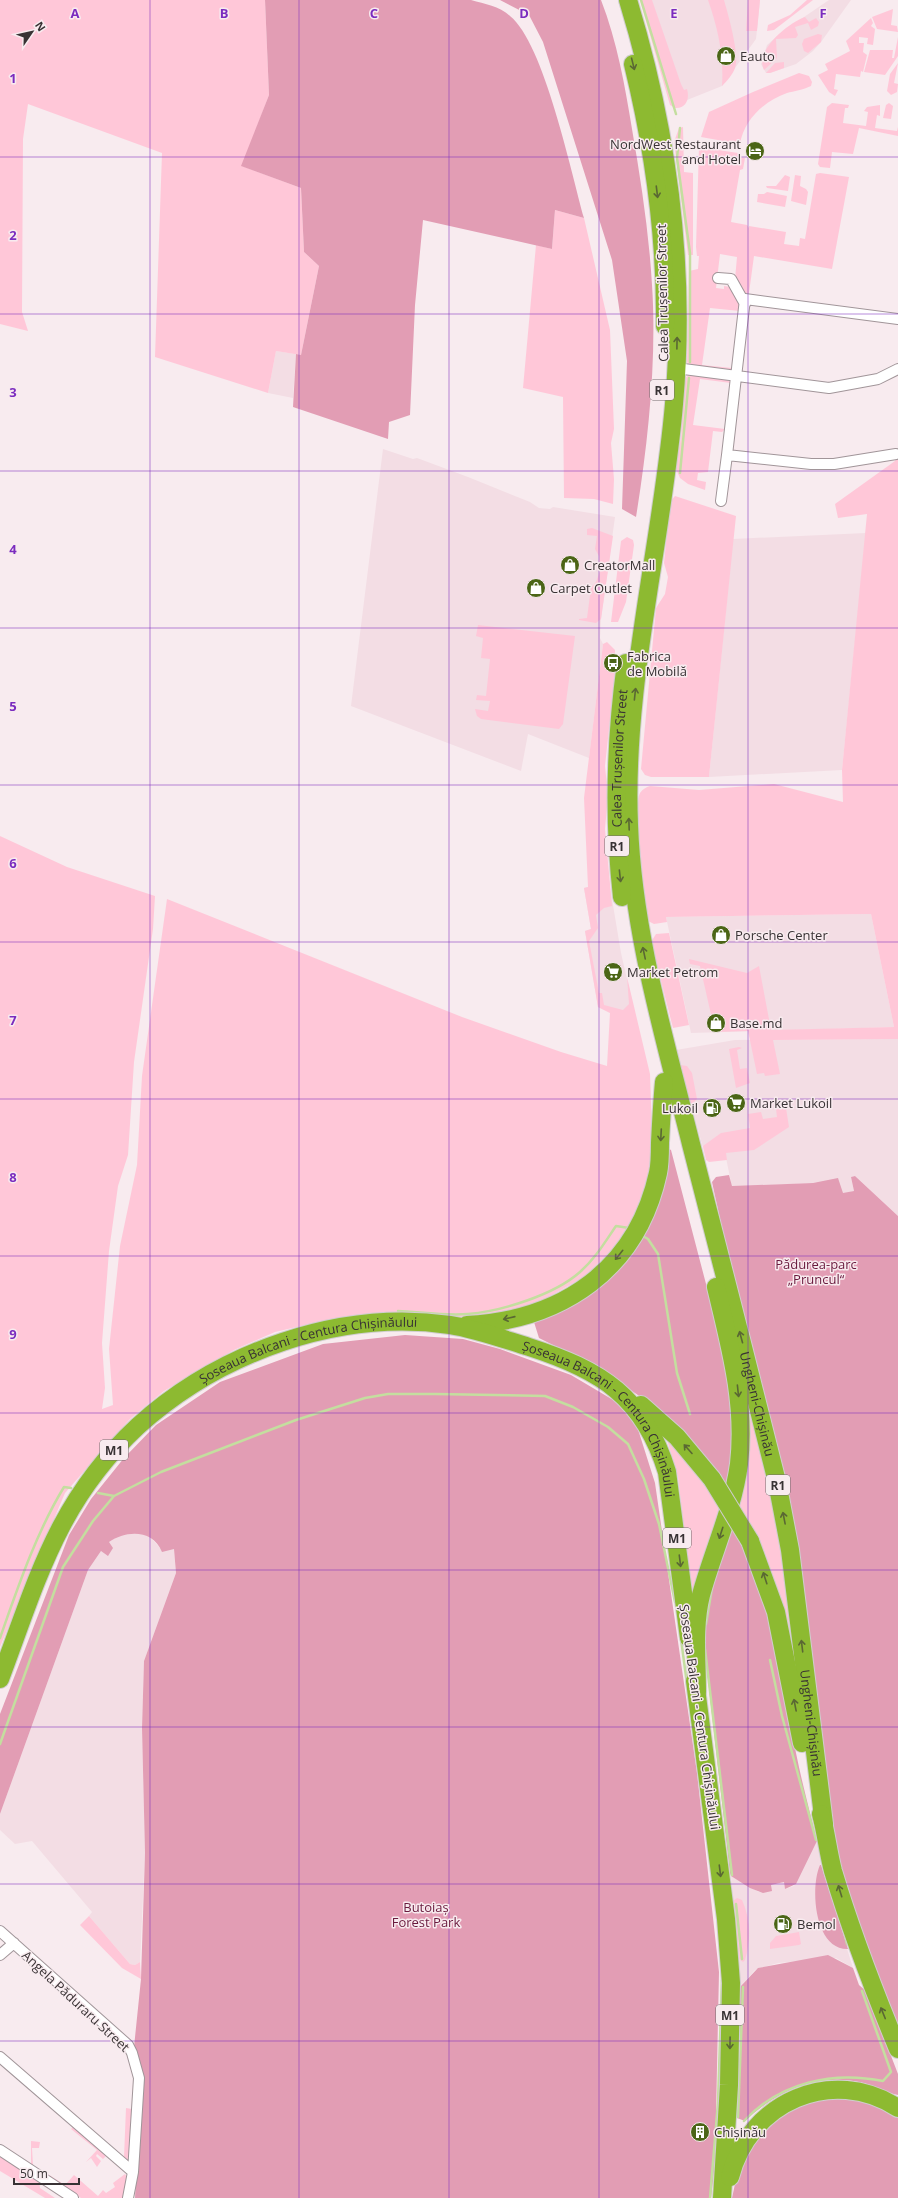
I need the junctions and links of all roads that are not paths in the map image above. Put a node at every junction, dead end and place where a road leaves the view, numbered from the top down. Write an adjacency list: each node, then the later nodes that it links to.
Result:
1 (615, 0): 12 (highway, Calea Trușenilor Street / R1, one-way to 12)
2 (628, 0): 6 (highway, Calea Trușenilor Street / R1, one-way to 2)
3 (718, 278): 4 (street)
4 (745, 304): 5 (street); 8 (street)
5 (898, 319)
6 (676, 368): 8 (street, Calea Trușenilor Street); 13 (highway, Calea Trușenilor Street / R1, one-way to 6)
7 (898, 369): 8 (street, Calea Trușenilor Street)
8 (737, 376): 10 (street)
9 (896, 454): 10 (street)
10 (726, 455): 11 (street)
11 (721, 501)
12 (664, 1082): 13 (highway, Calea Trușenilor Street / R1); 14 (highway, one-way to 14)
13 (688, 1155): 17 (highway, Ungheni-Chișinău / R1, one-way to 17); 18 (highway, Ungheni-Chișinău / R1, one-way to 13)
14 (450, 1325): 15 (highway, Șoseaua Balcani - Centura Chișinăului / M1); 16 (highway, Șoseaua Balcani - Centura Chișinăului / M1)
15 (624, 1395): 17 (highway, Șoseaua Balcani - Centura Chișinăului / M1, one-way to 17); 18 (highway, M1, one-way to 15, bridge)
16 (0, 1679)
17 (697, 1692): 29 (highway, Șoseaua Balcani - Centura Chișinăului / M1, one-way to 29)
18 (824, 1824): 22 (highway, M1, one-way to 18)
19 (0, 1931): 20 (street, Angela Păduraru Street)
20 (14, 1943): 21 (street); 26 (street, Angela Păduraru Street)
21 (0, 1954)
22 (898, 2049)
23 (0, 2057): 26 (street)
24 (898, 2108): 29 (highway, Șoseaua Balcani - Centura Chișinăului)
25 (0, 2150): 27 (street)
26 (133, 2172): 28 (street, Angela Păduraru Street)
27 (73, 2198)
28 (128, 2198)
29 (724, 2198)

